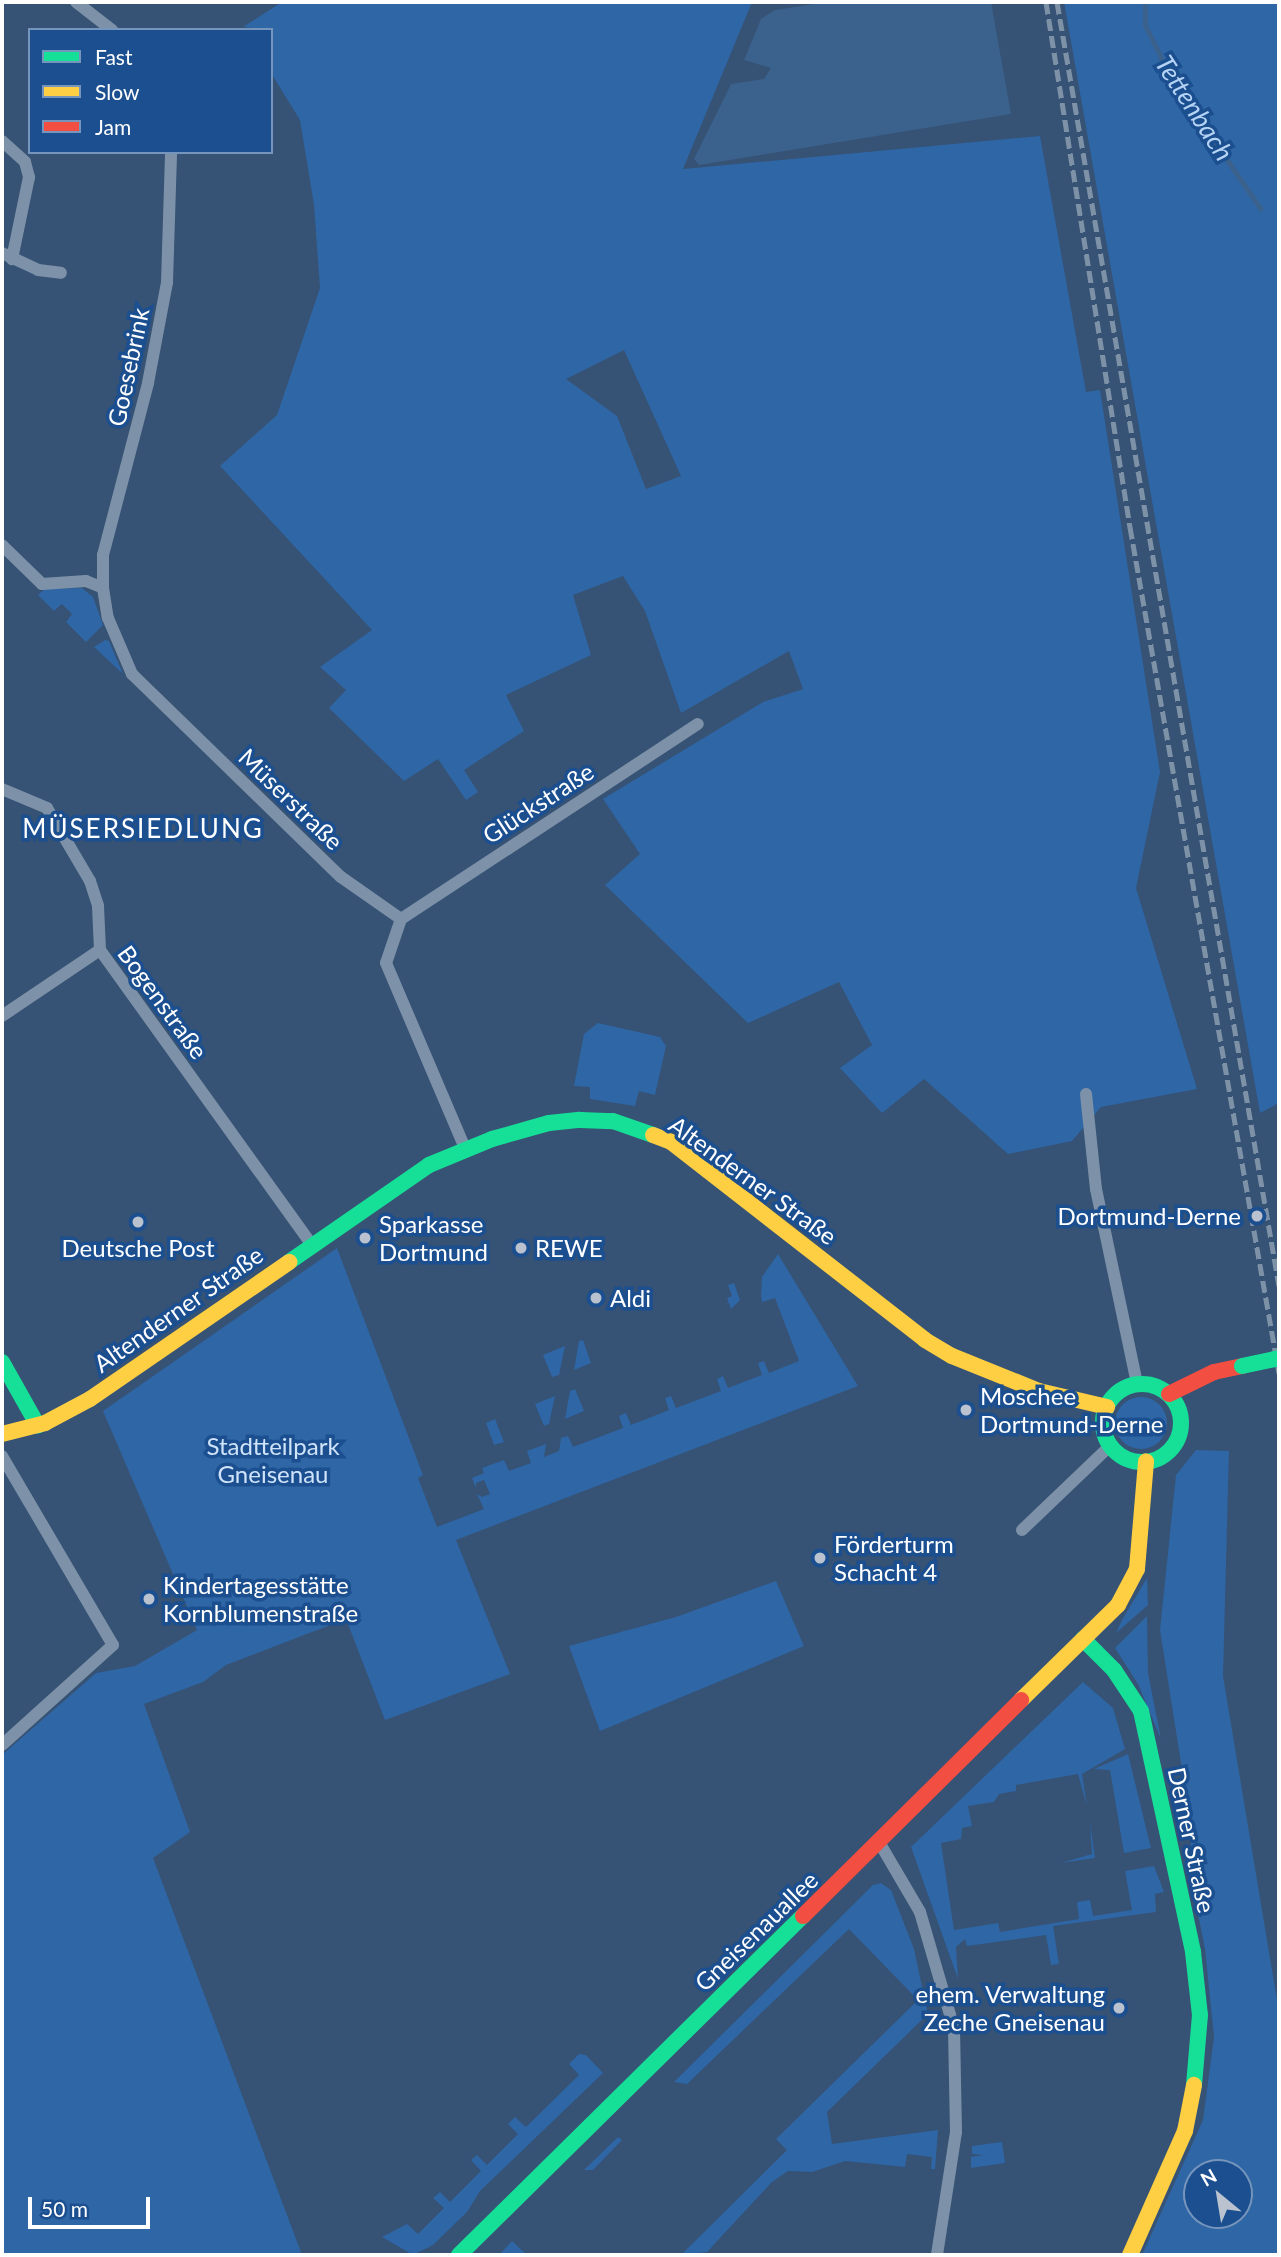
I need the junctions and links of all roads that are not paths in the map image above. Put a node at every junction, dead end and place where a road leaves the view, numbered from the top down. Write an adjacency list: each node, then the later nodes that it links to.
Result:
1 (76, 2): 2 (street)
2 (110, 28)
3 (2, 141): 5 (street)
4 (171, 154): 8 (street, Goesebrink)
5 (7, 256): 6 (street)
6 (61, 273)
7 (2, 545): 8 (street)
8 (103, 588): 11 (street, Müserstraße)
9 (698, 724): 11 (street, Glückstraße)
10 (2, 789): 12 (street, Bogenstraße)
11 (401, 919): 15 (street)
12 (100, 950): 13 (street); 16 (street, Bogenstraße)
13 (2, 1016)
14 (1086, 1094): 19 (street)
15 (465, 1148): 16 (main road, Altenderner Straße); 21 (main road, Altenderner Straße)
16 (311, 1244): 22 (main road, Altenderner Straße)
17 (1279, 1358): 20 (main road, bridge)
18 (2, 1362): 22 (main road)
19 (1137, 1384): 20 (main road); 21 (main road)
20 (1169, 1394): 26 (main road)
21 (1107, 1407): 24 (main road)
22 (38, 1426): 23 (main road, Altenderner Straße)
23 (2, 1434)
24 (1111, 1445): 26 (main road); 27 (street)
25 (2, 1456): 29 (street)
26 (1146, 1461): 28 (main road)
27 (1022, 1530)
28 (1083, 1639): 30 (main road, Gneisenauallee); 33 (main road, Derner Straße)
29 (2, 1745)
30 (879, 1842): 31 (main road, Gneisenauallee); 32 (street)
31 (459, 2255)
32 (937, 2255)
33 (1130, 2255)

